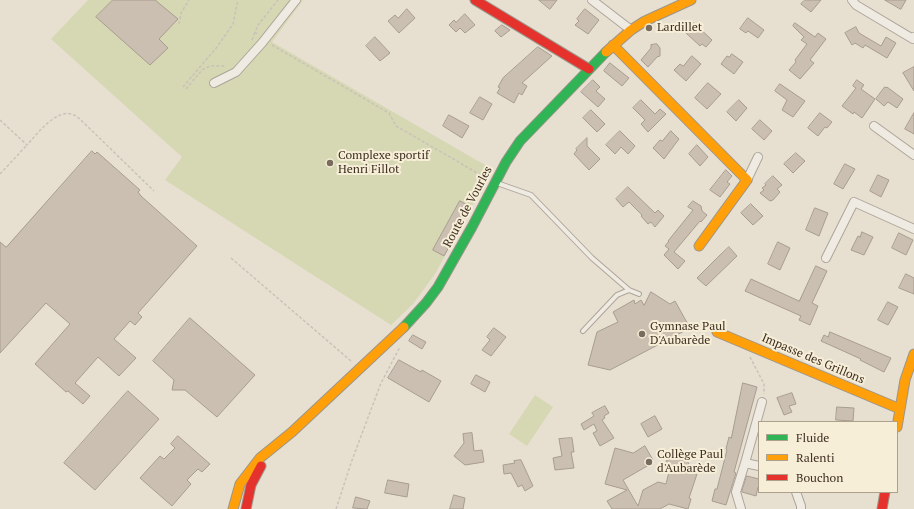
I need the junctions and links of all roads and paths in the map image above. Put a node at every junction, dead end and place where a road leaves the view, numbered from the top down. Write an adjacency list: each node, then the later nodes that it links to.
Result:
1 (189, 0): 9 (path)
2 (238, 0): 19 (path)
3 (278, 0): 11 (path)
4 (296, 0): 13 (street)
5 (475, 0): 17 (street)
6 (592, 0): 10 (street)
7 (691, 0): 10 (street, Route de Vourles)
8 (852, 0): 12 (street)
9 (179, 24)
10 (630, 30): 15 (street, Route de Vourles)
11 (255, 32): 13 (path); 14 (path)
12 (914, 37)
13 (264, 40): 18 (street); 28 (path)
14 (249, 45)
15 (613, 45): 17 (street, Route de Vourles); 27 (street)
16 (227, 66): 20 (path)
17 (589, 69): 28 (street, Route de Vourles)
18 (214, 83)
19 (184, 87)
20 (186, 89)
21 (0, 120): 23 (path)
22 (874, 126): 24 (street)
23 (27, 145): 26 (path); 29 (path)
24 (914, 154)
25 (758, 157): 27 (street)
26 (0, 174)
27 (747, 180): 31 (street)
28 (495, 182): 34 (lane); 41 (street, Route de Vourles)
29 (154, 191)
30 (914, 229): 33 (street)
31 (699, 246)
32 (231, 258): 41 (path)
33 (826, 258)
34 (629, 290): 35 (lane); 36 (lane)
35 (639, 294)
36 (583, 331)
37 (717, 332): 43 (street, Impasse des Grillons)
38 (401, 345): 52 (path)
39 (914, 354): 43 (street)
40 (750, 356): 42 (path)
41 (359, 368): 45 (street, Route de Vourles)
42 (762, 402): 46 (street)
43 (900, 409): 44 (street)
44 (898, 421)
45 (279, 442): 50 (street, Route de Vourles); 51 (street, Route de Vourles)
46 (744, 463): 47 (street); 53 (street)
47 (758, 466)
48 (796, 493): 54 (street)
49 (885, 493): 55 (street)
50 (232, 509)
51 (246, 509)
52 (336, 509)
53 (741, 509)
54 (801, 509)
55 (882, 509)

